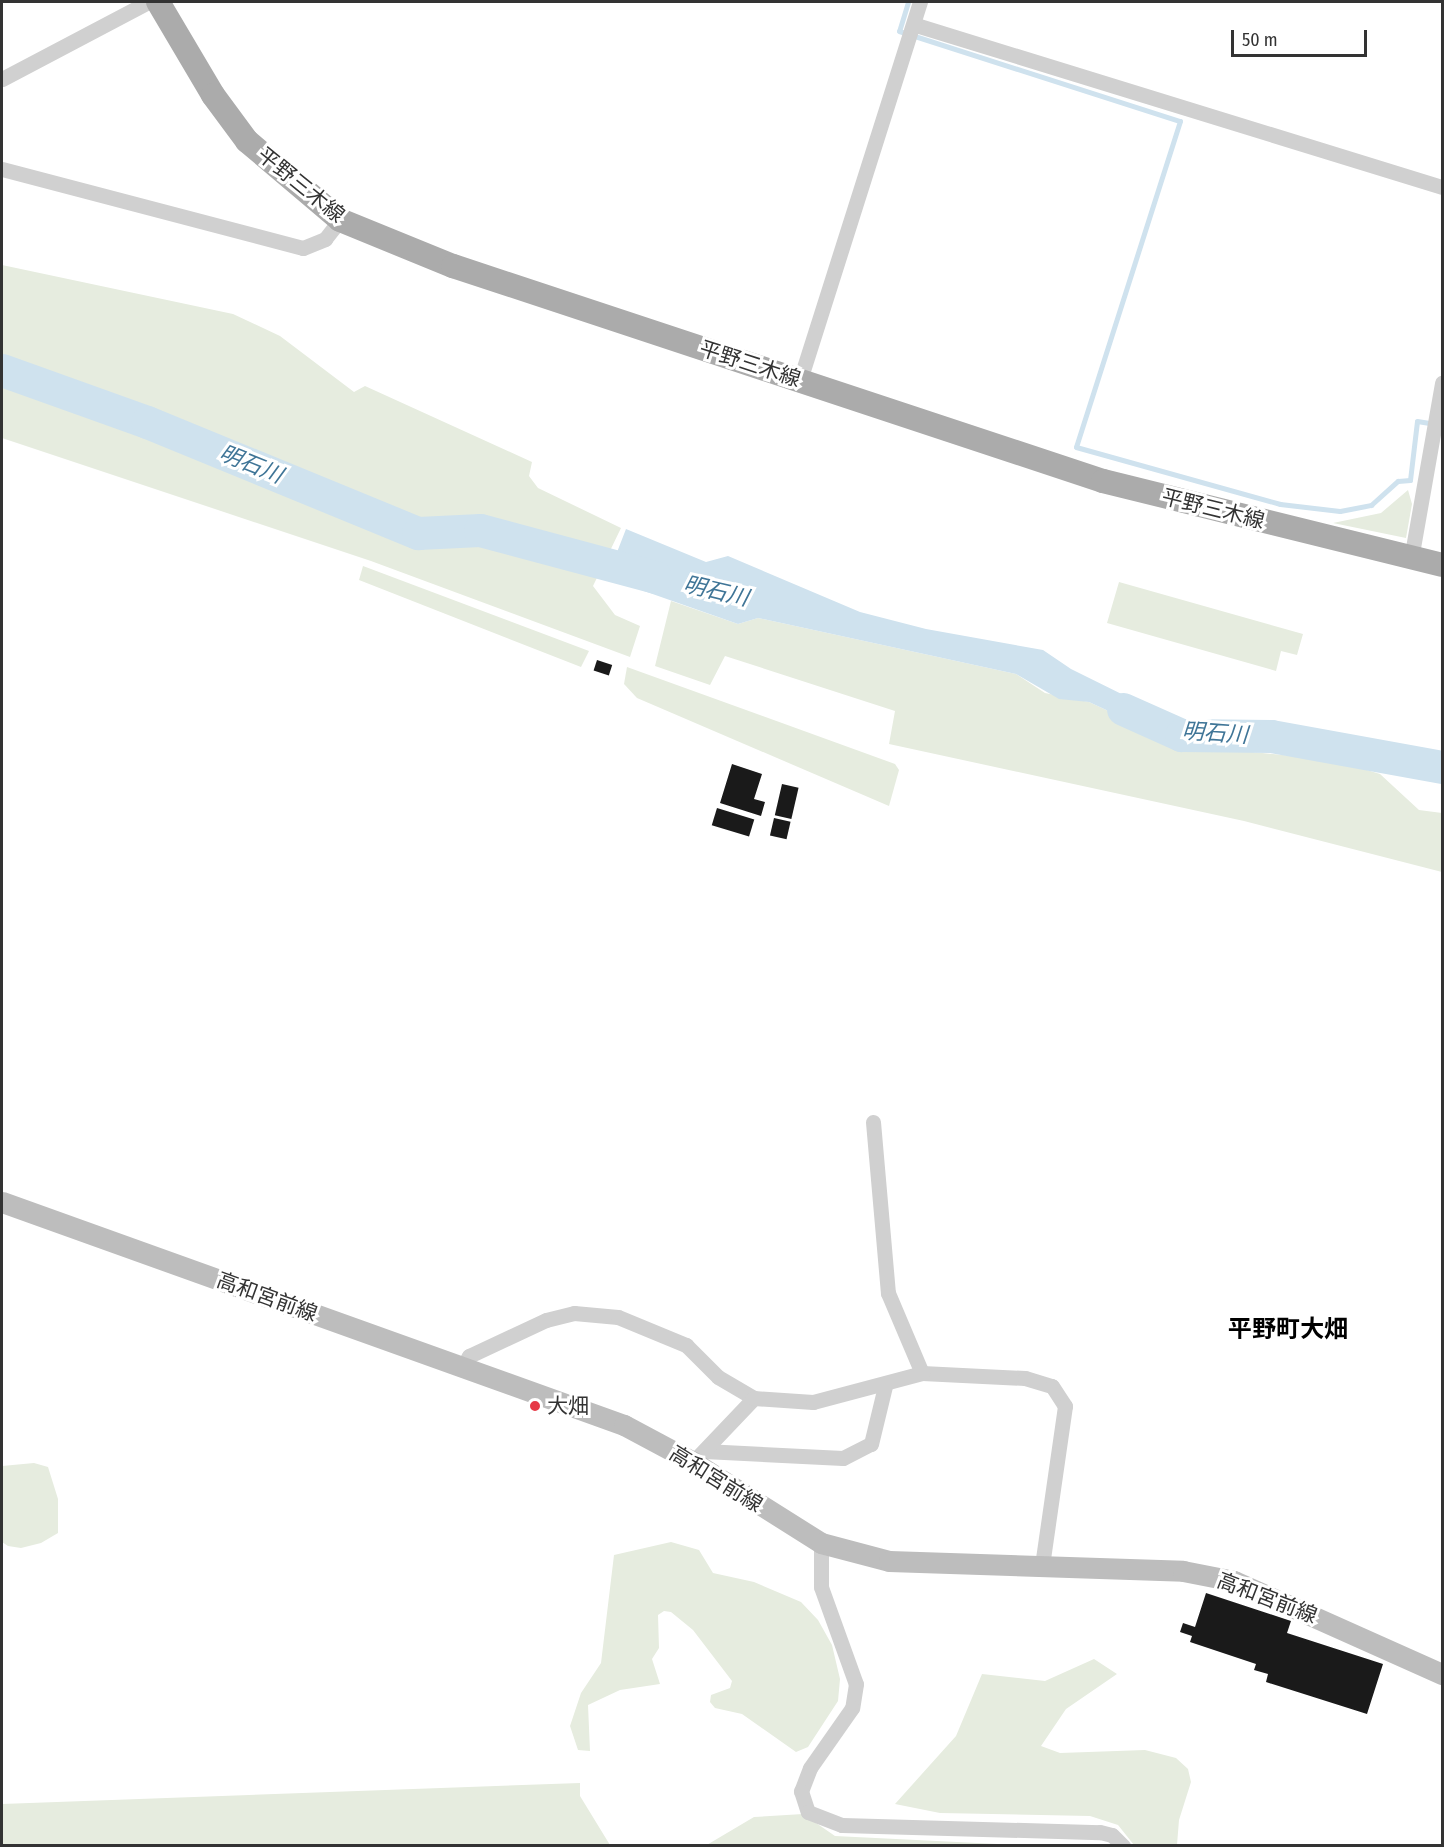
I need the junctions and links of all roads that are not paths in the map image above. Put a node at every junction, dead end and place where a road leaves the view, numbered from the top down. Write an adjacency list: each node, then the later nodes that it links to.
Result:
1 (148, 2): 5 (street)
2 (158, 2): 8 (main road, 平野三木線)
3 (920, 2): 4 (street)
4 (916, 25): 7 (street); 9 (street)
5 (2, 79)
6 (2, 169): 8 (street)
7 (1443, 187)
8 (340, 220): 9 (main road, 平野三木線)
9 (800, 381): 11 (main road, 平野三木線)
10 (1443, 383): 11 (street)
11 (1411, 559): 12 (main road, 平野三木線)
12 (1443, 565)
13 (873, 1122): 16 (street)
14 (2, 1202): 15 (street, 高和宮前線)
15 (463, 1366): 18 (street); 19 (street, 高和宮前線)
16 (922, 1373): 17 (street); 21 (street)
17 (885, 1386): 18 (street); 19 (street)
18 (754, 1398): 19 (street)
19 (699, 1457): 20 (street, 高和宮前線)
20 (820, 1543): 21 (street, 高和宮前線); 23 (street)
21 (1042, 1566): 22 (street, 高和宮前線)
22 (1443, 1674)
23 (1123, 1845)

